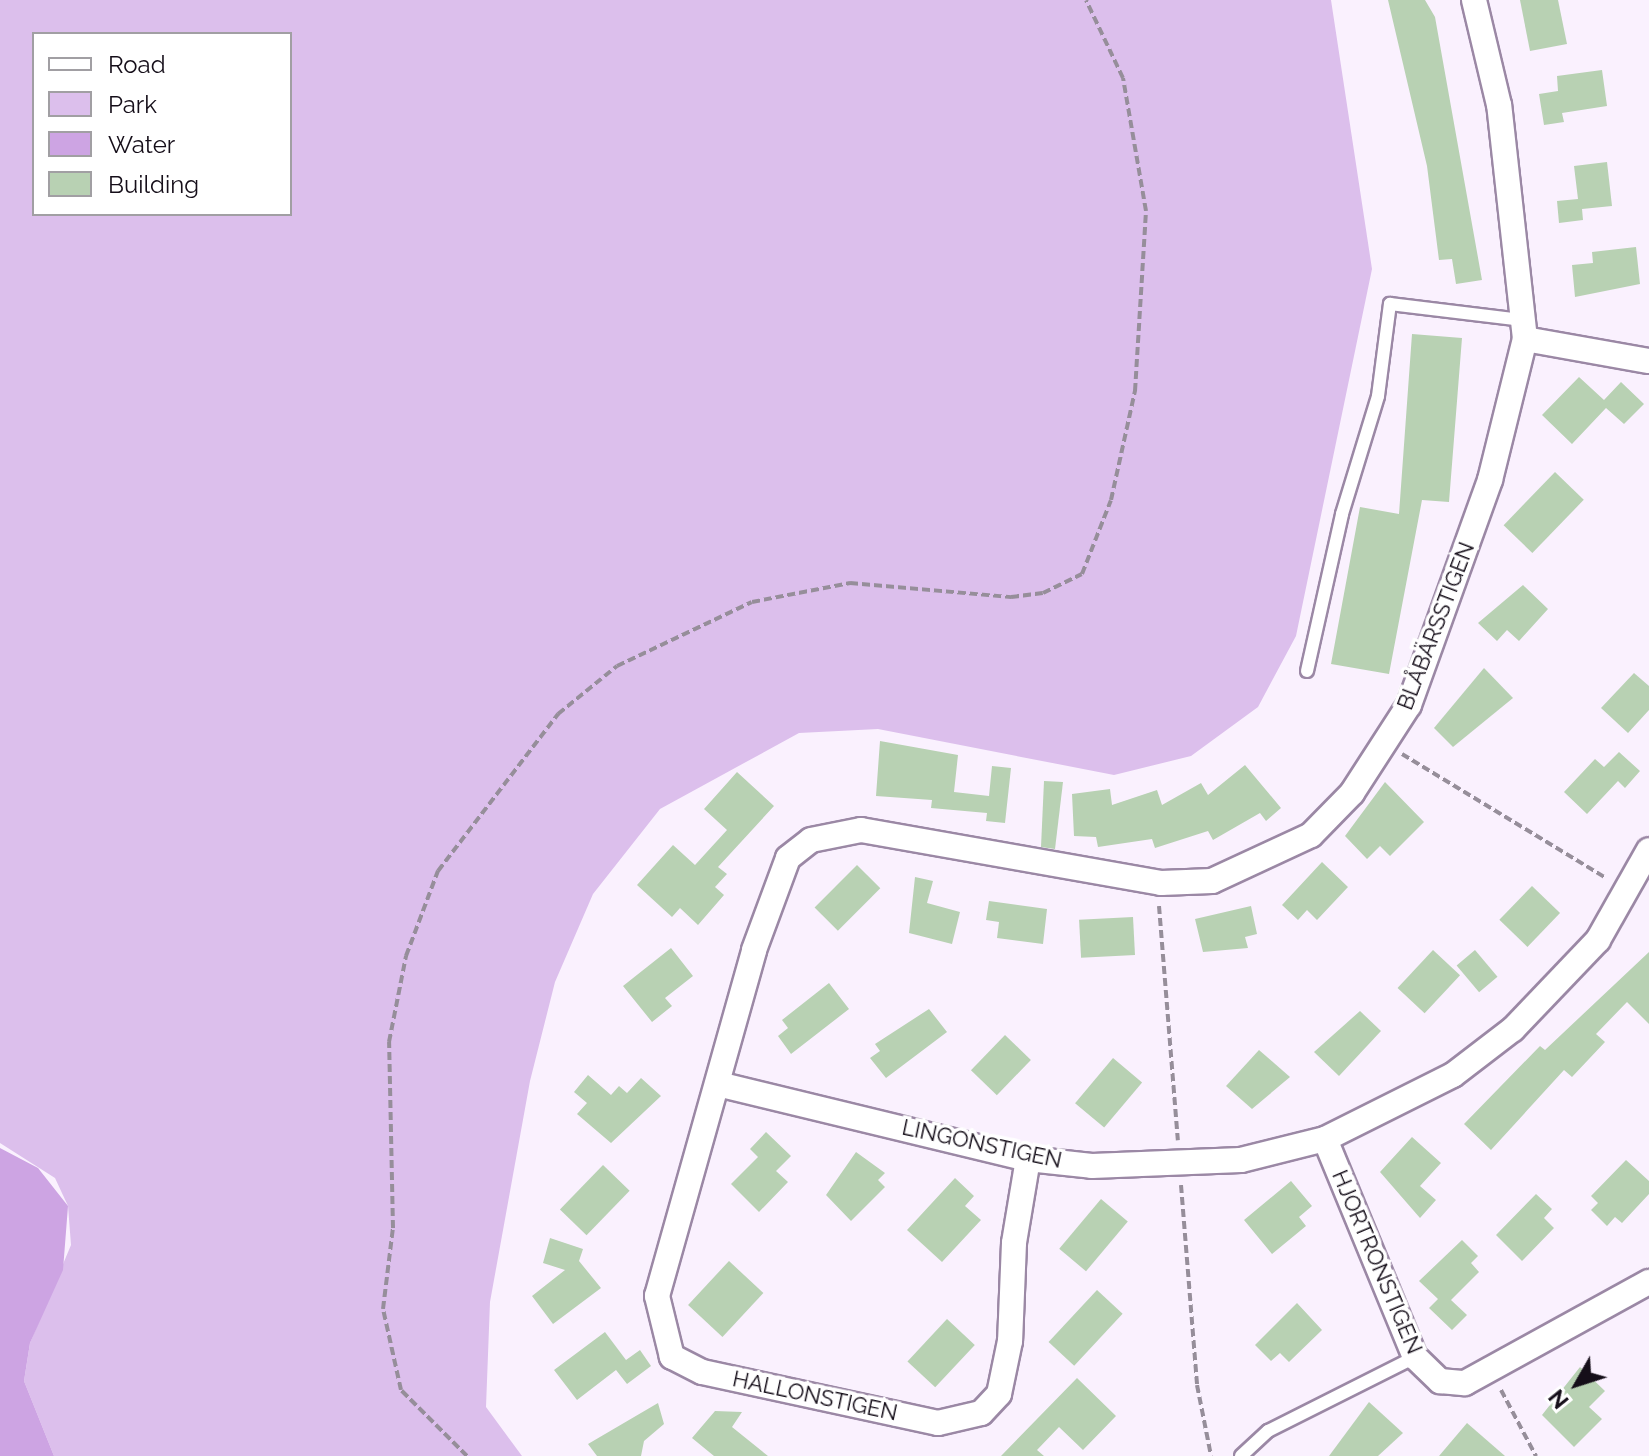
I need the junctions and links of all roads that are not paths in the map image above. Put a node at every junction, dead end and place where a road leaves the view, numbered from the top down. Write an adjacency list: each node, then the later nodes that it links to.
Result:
1 (1474, 0): 2 (street, BLÅBÄRSSTIGEN)
2 (1524, 330): 3 (street); 4 (lane); 6 (street, BLÅBÄRSSTIGEN)
3 (1649, 361)
4 (1307, 671)
5 (1649, 850): 7 (street, LINGONSTIGEN)
6 (722, 1085): 8 (street, LINGONSTIGEN); 8 (street, HALLONSTIGEN)
7 (1325, 1139): 8 (street, LINGONSTIGEN); 10 (street, HJORTRONSTIGEN)
8 (1028, 1159)
9 (1649, 1282): 10 (street, HJORTRONSTIGEN)
10 (1415, 1357): 11 (lane)
11 (1241, 1456)

